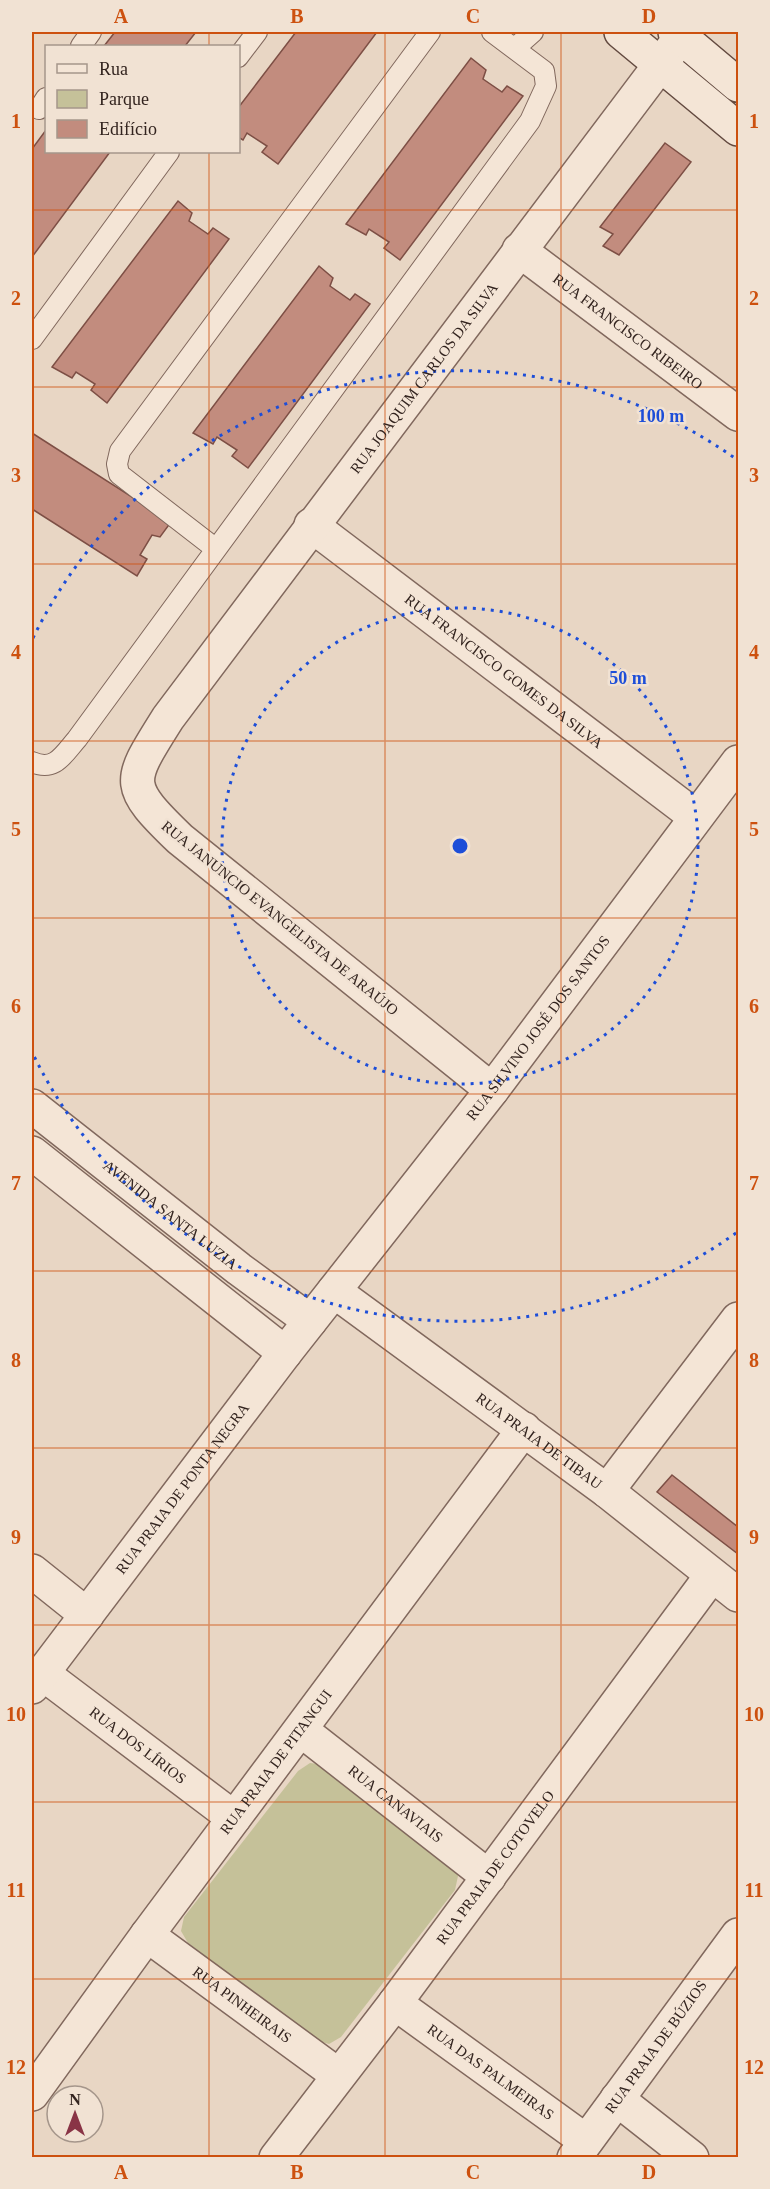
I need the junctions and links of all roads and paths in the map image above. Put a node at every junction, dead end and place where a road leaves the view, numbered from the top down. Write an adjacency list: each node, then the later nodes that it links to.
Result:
1 (91, 32): 8 (lane)
2 (257, 32): 10 (lane)
3 (430, 32): 19 (lane)
4 (492, 32): 9 (lane)
5 (533, 32): 9 (lane)
6 (621, 32): 11 (street)
7 (678, 34): 11 (street, RUA JOAQUIM CARLOS DA SILVA); 12 (street)
8 (82, 45)
9 (515, 48): 19 (lane)
10 (240, 54)
11 (660, 62): 13 (street); 15 (street, RUA JOAQUIM CARLOS DA SILVA)
12 (738, 85)
13 (738, 129)
14 (168, 153): 16 (lane)
15 (519, 250): 17 (street, RUA FRANCISCO RIBEIRO); 18 (street, RUA JOAQUIM CARLOS DA SILVA)
16 (32, 339)
17 (738, 414)
18 (311, 525): 20 (street, RUA JOAQUIM CARLOS DA SILVA); 23 (street, RUA FRANCISCO GOMES DA SILVA)
19 (216, 549): 21 (lane)
20 (168, 718): 24 (street, RUA JANUNCIO EVANGELISTA DE ARAÚJO)
21 (32, 762)
22 (738, 762): 23 (street, RUA SILVINO JOSÉ DOS SANTOS)
23 (696, 817): 24 (street, RUA SILVINO JOSÉ DOS SANTOS)
24 (492, 1090): 27 (street, RUA SILVINO JOSÉ DOS SANTOS)
25 (32, 1106): 29 (street, AVENIDA SANTA LUZIA)
26 (32, 1153): 30 (street)
27 (334, 1291): 29 (street, RUA PRAIA DE PONTA NEGRA); 31 (street, RUA PRAIA DE TIBAU)
28 (738, 1319): 32 (street)
29 (310, 1321): 30 (street, RUA PRAIA DE PONTA NEGRA)
30 (285, 1353): 36 (street, RUA PRAIA DE PONTA NEGRA)
31 (524, 1430): 32 (street, RUA PRAIA DE TIBAU); 38 (street, RUA PRAIA DE PITANGUI)
32 (607, 1491): 34 (street, RUA PRAIA DE TIBAU)
33 (32, 1571): 36 (street)
34 (712, 1575): 35 (street, RUA PRAIA DE TIBAU); 40 (street, RUA PRAIA DE COTOVELO)
35 (738, 1595)
36 (87, 1615): 37 (street, RUA PRAIA DE PONTA NEGRA)
37 (37, 1680): 39 (street, RUA DOS LÍRIOS)
38 (301, 1730): 39 (street, RUA PRAIA DE PITANGUI); 40 (street, RUA CANAVIAIS)
39 (234, 1818): 41 (street, RUA PRAIA DE PITANGUI)
40 (489, 1877): 43 (street, RUA PRAIA DE COTOVELO)
41 (147, 1935): 44 (street, RUA PINHEIRAIS); 45 (street, RUA PRAIA DE PITANGUI)
42 (738, 1935): 46 (street, RUA PRAIA DE BÚZIOS)
43 (394, 2003): 44 (street, RUA PRAIA DE COTOVELO); 47 (street, RUA DAS PALMEIRAS)
44 (338, 2075): 48 (street, RUA PRAIA DE COTOVELO)
45 (32, 2094)
46 (617, 2099): 47 (street, RUA PRAIA DE BÚZIOS); 49 (street)
47 (580, 2149)
48 (276, 2157)
49 (692, 2157)

